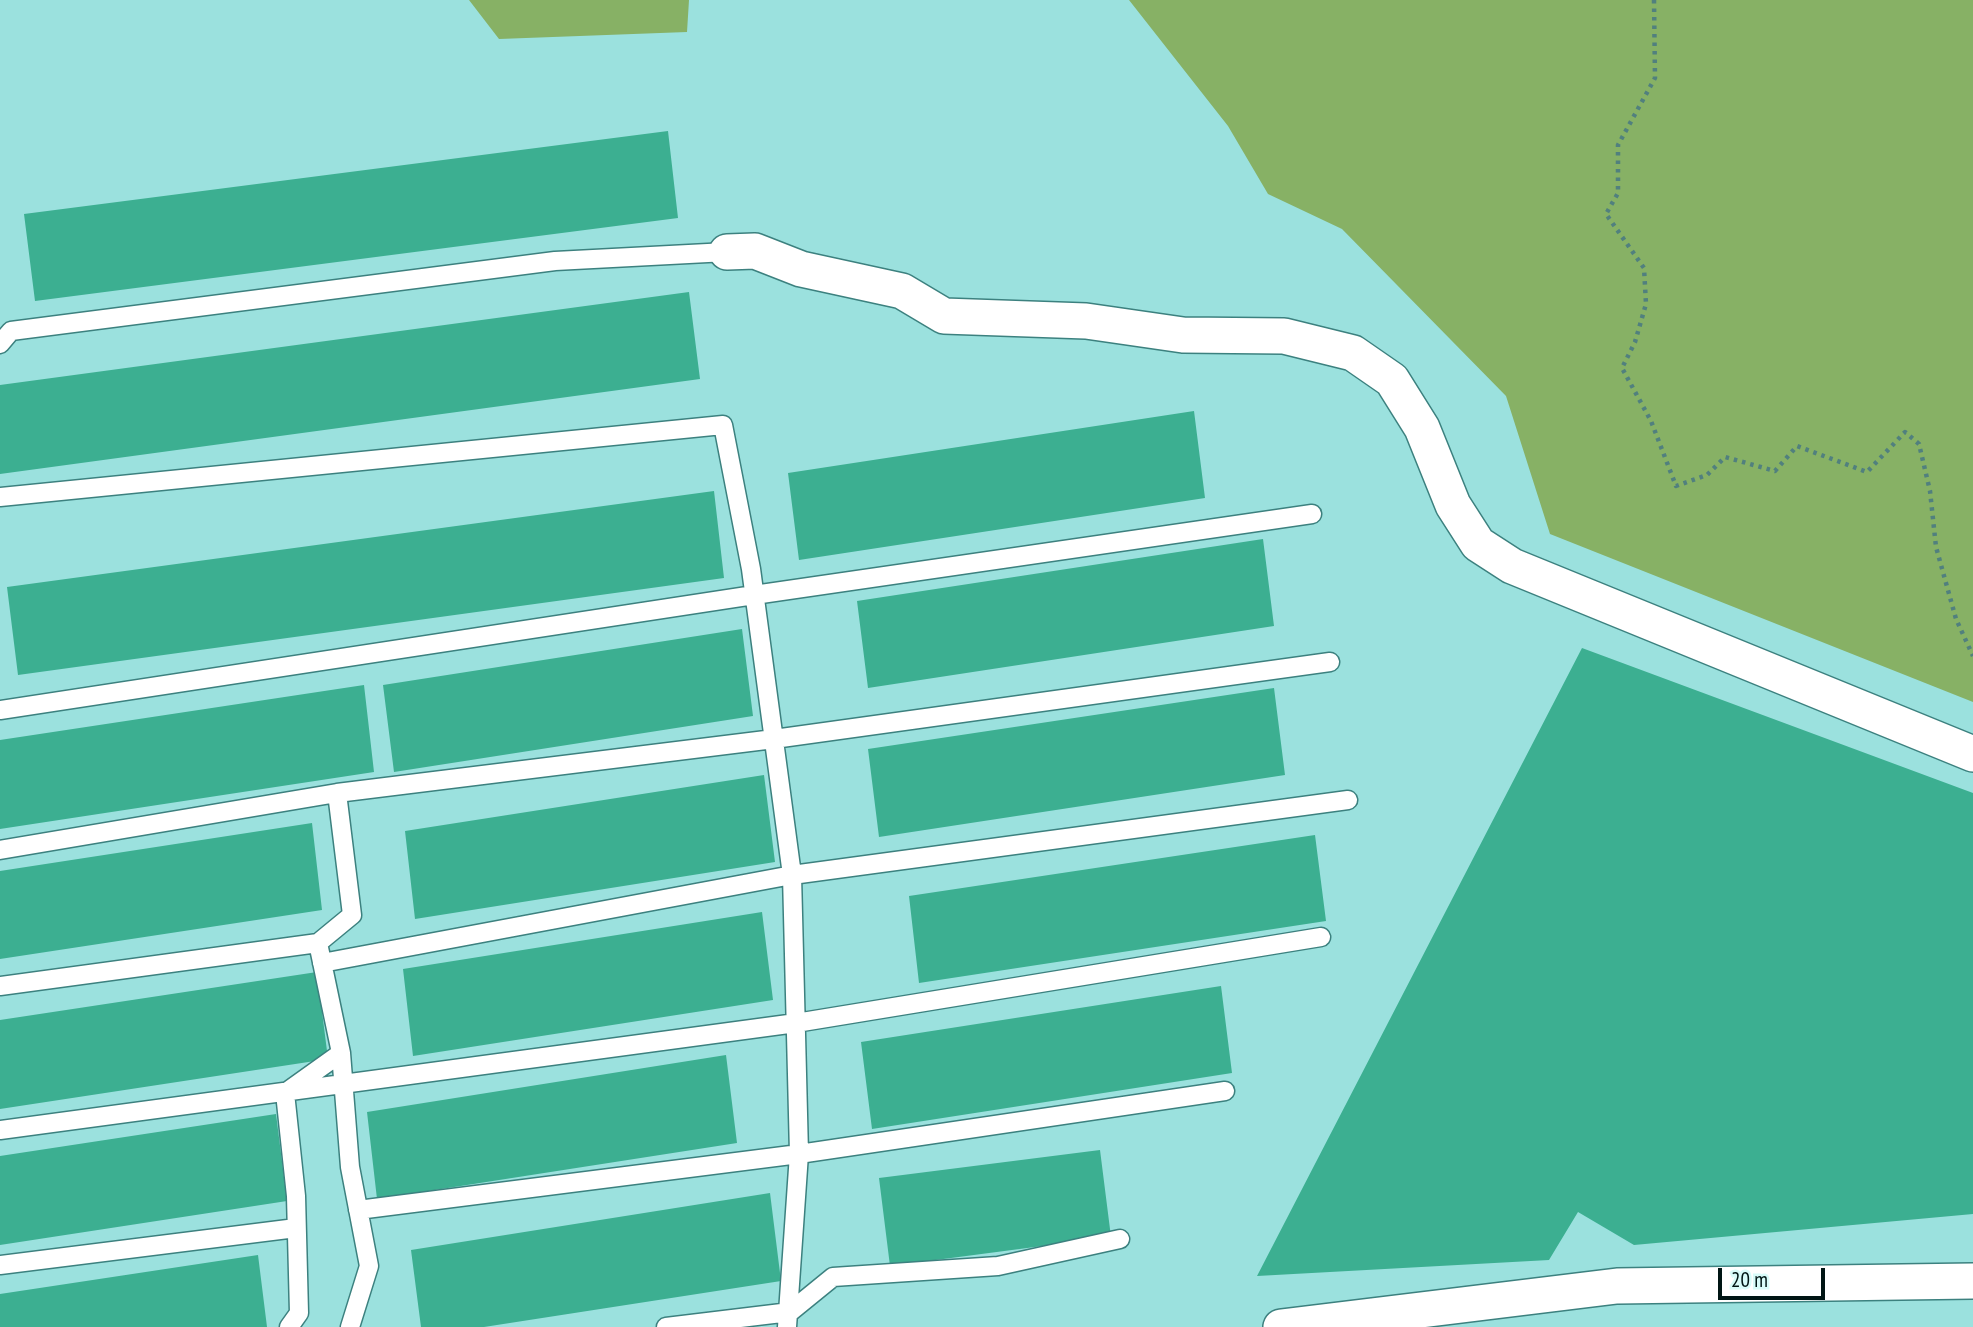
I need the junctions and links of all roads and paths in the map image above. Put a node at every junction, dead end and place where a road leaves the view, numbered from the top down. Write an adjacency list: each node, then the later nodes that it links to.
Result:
1 (1654, 0): 7 (path)
2 (727, 252): 3 (lane); 11 (street)
3 (0, 344)
4 (0, 498): 6 (lane)
5 (1312, 514): 6 (lane)
6 (754, 595): 9 (lane); 10 (lane)
7 (1973, 656)
8 (1330, 662): 10 (lane)
9 (0, 710)
10 (774, 739): 12 (lane); 15 (lane)
11 (1973, 754)
12 (337, 793): 14 (lane); 17 (lane)
13 (1348, 800): 15 (lane)
14 (0, 850)
15 (792, 875): 18 (lane); 20 (lane)
16 (1321, 937): 20 (lane)
17 (318, 943): 18 (lane); 19 (lane)
18 (322, 963): 21 (lane)
19 (0, 986)
20 (796, 1023): 22 (lane); 26 (lane)
21 (341, 1054): 22 (lane); 24 (lane)
22 (344, 1084): 24 (lane); 27 (lane)
23 (1225, 1091): 26 (lane)
24 (285, 1093): 25 (lane); 28 (lane)
25 (0, 1130)
26 (799, 1154): 27 (lane); 32 (lane)
27 (358, 1210): 34 (lane)
28 (296, 1228): 30 (lane); 33 (lane)
29 (1120, 1238): 32 (lane)
30 (0, 1265)
31 (1973, 1281): 36 (street)
32 (789, 1320): 35 (lane)
33 (289, 1327)
34 (350, 1327)
35 (666, 1327)
36 (1281, 1327)

